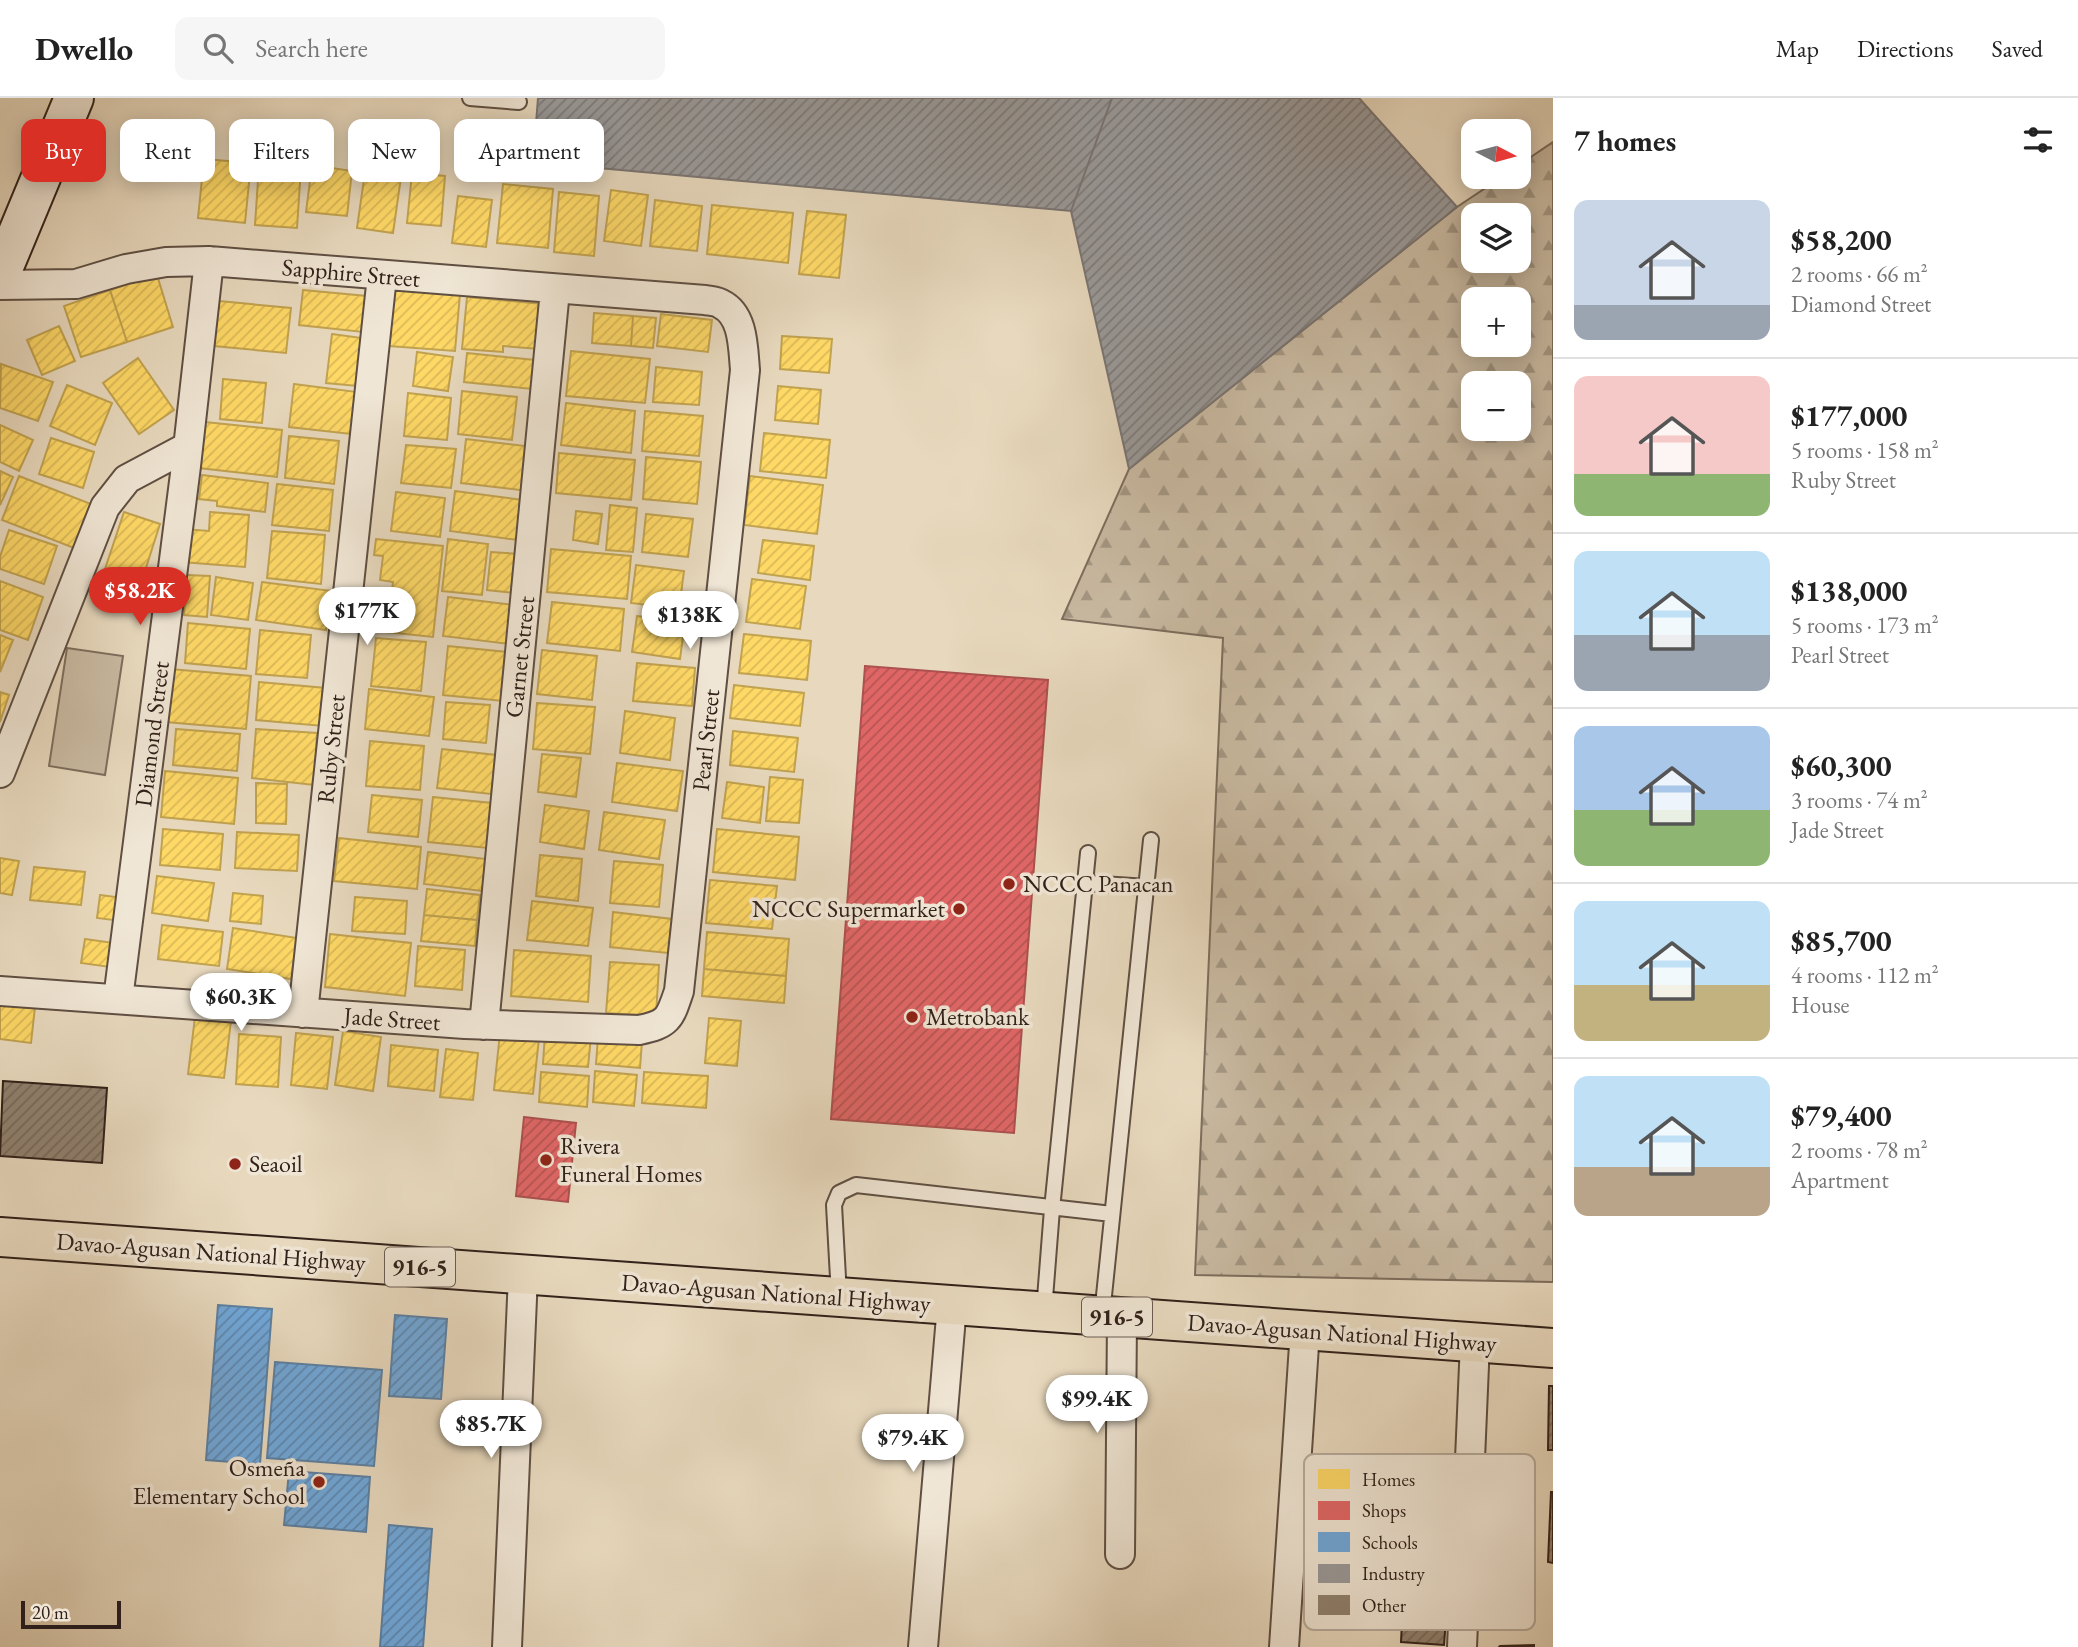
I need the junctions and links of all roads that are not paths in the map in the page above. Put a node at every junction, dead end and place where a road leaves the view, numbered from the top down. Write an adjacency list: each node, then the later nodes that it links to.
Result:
1 (470, 98): 3 (lane)
2 (67, 100): 5 (street)
3 (520, 102)
4 (209, 261): 6 (street, Sapphire Street); 7 (street, Sapphire Street); 10 (street, Diamond Street)
5 (0, 276)
6 (382, 276): 8 (street, Sapphire Street); 19 (street, Ruby Street)
7 (0, 285)
8 (555, 290): 9 (street, Sapphire Street); 20 (street, Garnet Street)
9 (705, 300): 16 (street, Pearl Street)
10 (187, 447): 11 (street); 18 (street, Diamond Street)
11 (0, 774)
12 (1152, 840): 15 (lane)
13 (1088, 853): 14 (lane)
14 (1086, 883): 15 (lane); 21 (lane)
15 (1148, 887): 22 (lane)
16 (679, 990): 20 (street, Jade Street)
17 (0, 991): 18 (street, Jade Street)
18 (118, 999): 19 (street, Jade Street)
19 (303, 1013): 20 (street, Jade Street)
20 (484, 1025)
21 (1052, 1209): 22 (lane); 25 (lane); 27 (lane)
22 (1112, 1214): 28 (lane)
23 (0, 1237): 24 (main road, Davao-Agusan National Highway / 916-5)
24 (523, 1275): 25 (main road, Davao-Agusan National Highway / 916-5); 34 (street)
25 (839, 1297): 26 (main road, Davao-Agusan National Highway / 916-5)
26 (952, 1305): 27 (main road, Davao-Agusan National Highway / 916-5); 35 (street)
27 (1044, 1312): 28 (main road, Davao-Agusan National Highway / 916-5)
28 (1112, 1317): 29 (main road, Davao-Agusan National Highway / 916-5); 33 (street)
29 (1306, 1330): 30 (main road, Davao-Agusan National Highway / 916-5); 36 (street)
30 (1475, 1342): 31 (main road, Davao-Agusan National Highway / 916-5); 32 (street)
31 (1553, 1348)
32 (1470, 1454)
33 (1120, 1554)
34 (507, 1647)
35 (923, 1647)
36 (1284, 1647)

